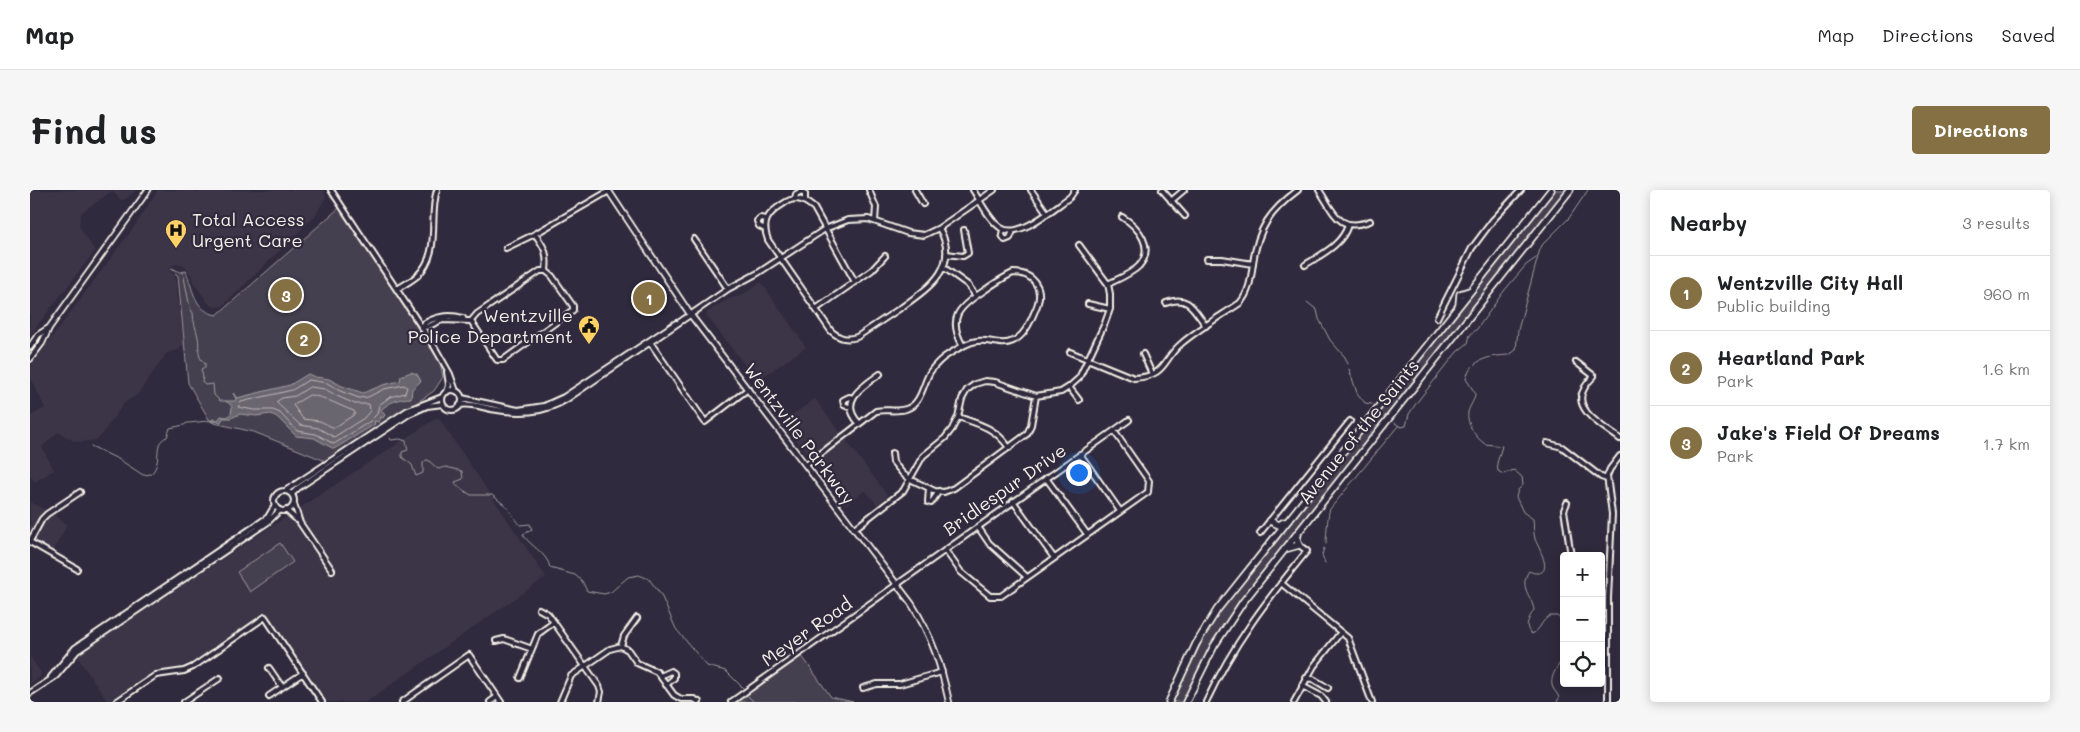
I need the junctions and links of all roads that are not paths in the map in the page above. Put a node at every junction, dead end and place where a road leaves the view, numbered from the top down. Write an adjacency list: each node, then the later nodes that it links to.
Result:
1 (148, 190): 66 (main road)
2 (331, 190): 51 (street)
3 (437, 190): 51 (street)
4 (869, 190): 27 (street)
5 (915, 190): 22 (street)
6 (973, 190): 19 (street)
7 (994, 190): 19 (street)
8 (1031, 190): 23 (street)
9 (1075, 190): 23 (street)
10 (1162, 190): 21 (street)
11 (1184, 190): 21 (street)
12 (1298, 190): 44 (street)
13 (1319, 190): 29 (street)
14 (1521, 190): 50 (street)
15 (1551, 190): 53 (highway, Avenue of the Saints)
16 (1570, 190): 124 (highway, Avenue of the Saints)
17 (610, 191): 36 (street); 61 (main road, Wentzville Parkway)
18 (794, 199): 20 (street); 20 (street); 26 (street)
19 (980, 200): 30 (street); 33 (street)
20 (804, 201): 32 (street)
21 (1172, 202): 24 (street)
22 (923, 204)
23 (1047, 213): 35 (street)
24 (1185, 216)
25 (1122, 217): 49 (street)
26 (766, 219): 31 (street); 31 (street)
27 (875, 221): 30 (street); 32 (street)
28 (1370, 221): 29 (street)
29 (1348, 225): 45 (street)
30 (939, 228): 40 (street)
31 (764, 229): 42 (street)
32 (825, 229): 42 (street); 48 (street)
33 (1003, 229): 35 (street); 35 (street)
34 (964, 230): 40 (street)
35 (1013, 231)
36 (535, 234): 39 (street); 47 (street)
37 (694, 239): 52 (street)
38 (1079, 246): 49 (street)
39 (506, 248)
40 (946, 254): 46 (street)
41 (886, 256): 48 (street)
42 (781, 258): 52 (street); 60 (street)
43 (1207, 259): 44 (street)
44 (1253, 264): 64 (street)
45 (1306, 265)
46 (943, 267): 55 (street); 60 (street)
47 (546, 271): 63 (street); 63 (street)
48 (855, 282): 60 (street)
49 (1108, 284): 59 (street)
50 (1452, 287): 54 (street); 62 (street)
51 (397, 289): 65 (street)
52 (728, 289): 61 (street)
53 (1472, 290): 54 (highway); 58 (highway, Avenue of the Saints)
54 (1460, 294): 58 (highway)
55 (976, 296): 68 (street); 68 (street)
56 (1166, 303): 64 (street)
57 (1088, 304): 59 (street)
58 (1458, 307): 119 (highway, Avenue of the Saints)
59 (1110, 308): 73 (street)
60 (816, 309)
61 (690, 314): 67 (street); 81 (main road, Wentzville Parkway)
62 (1437, 318)
63 (471, 321): 65 (street)
64 (1206, 326): 77 (street)
65 (423, 327): 75 (street)
66 (48, 328): 69 (main road); 72 (main road)
67 (650, 341): 81 (street); 86 (street); 90 (street)
68 (963, 346): 95 (street)
69 (30, 347)
70 (1070, 352): 73 (street)
71 (1143, 354): 77 (street)
72 (30, 359)
73 (1089, 360): 77 (street); 80 (street)
74 (1576, 362): 78 (street)
75 (447, 372): 82 (street); 83 (street)
76 (880, 374): 87 (street)
77 (1152, 374)
78 (1594, 376): 79 (street); 97 (street)
79 (1600, 377)
80 (1070, 387): 84 (street); 88 (street)
81 (748, 389): 103 (main road, Wentzville Parkway)
82 (456, 391): 83 (street); 86 (street)
83 (447, 392): 85 (street)
84 (1036, 396): 92 (street); 99 (street)
85 (442, 397): 89 (street); 108 (street)
86 (462, 398): 90 (street)
87 (853, 398): 91 (street); 91 (street)
88 (1079, 400)
89 (443, 404): 90 (street); 111 (street)
90 (460, 405)
91 (851, 408): 95 (street)
92 (958, 417): 99 (street); 106 (street)
93 (1129, 420): 96 (street, Bridlespur Drive)
94 (1350, 421): 120 (street)
95 (859, 423): 103 (street)
96 (1114, 431): 101 (street, Bridlespur Drive); 118 (street)
97 (1620, 439)
98 (1547, 443): 105 (street)
99 (1009, 448): 109 (street)
100 (892, 453): 106 (street)
101 (1080, 454): 104 (street, Bridlespur Drive); 118 (street)
102 (1620, 456): 105 (street)
103 (806, 464): 123 (main road, Wentzville Parkway)
104 (1046, 478): 112 (street, Bridlespur Drive); 126 (street)
105 (1607, 478): 139 (street)
106 (910, 479): 107 (street); 123 (street)
107 (929, 488): 109 (street); 109 (street)
108 (285, 491): 111 (street); 115 (street)
109 (939, 491)
110 (80, 492): 128 (street)
111 (292, 494): 114 (street)
112 (1013, 501): 122 (street, Bridlespur Drive); 133 (street)
113 (1567, 503): 132 (street)
114 (294, 504): 117 (street); 121 (street)
115 (275, 505): 116 (street); 147 (street)
116 (280, 510): 117 (street); 147 (street)
117 (286, 510): 121 (street)
118 (1120, 511): 126 (street)
119 (1287, 520): 120 (highway); 127 (highway, Avenue of the Saints)
120 (1270, 521): 125 (street); 127 (highway)
121 (300, 523): 135 (street)
122 (978, 527): 130 (street, Bridlespur Drive); 136 (street)
123 (854, 529): 138 (main road, Wentzville Parkway)
124 (1299, 531): 129 (highway); 131 (highway, Avenue of the Saints)
125 (1260, 533)
126 (1087, 534): 133 (street)
127 (1272, 539): 176 (highway, Avenue of the Saints)
128 (30, 541): 134 (street)
129 (1299, 545): 131 (highway); 137 (street)
130 (945, 550): 136 (street); 138 (street, Bridlespur Drive)
131 (1284, 550): 177 (highway, Avenue of the Saints)
132 (1570, 552)
133 (1054, 558): 136 (street)
134 (77, 569)
135 (332, 570)
136 (1027, 577)
137 (1281, 583): 143 (street); 178 (street)
138 (897, 584): 151 (main road, Wentzville Parkway); 174 (street, Meyer Road)
139 (1608, 598): 150 (street)
140 (539, 609): 142 (street)
141 (637, 618): 145 (street)
142 (554, 622): 146 (street); 148 (street)
143 (1341, 632): 156 (street); 181 (street)
144 (496, 641): 146 (street)
145 (622, 646): 148 (street); 153 (street)
146 (532, 649): 155 (street)
147 (63, 665): 162 (street)
148 (585, 666): 171 (street); 172 (street)
149 (269, 668): 159 (street)
150 (1608, 669): 182 (street)
151 (942, 672): 160 (street); 175 (main road, Wentzville Parkway)
152 (303, 673): 159 (street); 165 (street); 167 (street)
153 (660, 676): 157 (street); 157 (street)
154 (220, 678): 166 (street)
155 (520, 678)
156 (1306, 678): 158 (street); 161 (street)
157 (666, 684): 173 (street)
158 (1302, 686): 179 (street); 180 (street)
159 (282, 687): 163 (street)
160 (863, 688)
161 (1328, 688)
162 (30, 692)
163 (270, 696)
164 (497, 696): 168 (street); 169 (street); 170 (street)
165 (116, 702)
166 (184, 702)
167 (322, 702)
168 (402, 702)
169 (490, 702)
170 (501, 702)
171 (560, 702)
172 (599, 702)
173 (699, 702)
174 (731, 702)
175 (949, 702)
176 (1169, 702)
177 (1186, 702)
178 (1206, 702)
179 (1294, 702)
180 (1326, 702)
181 (1372, 702)
182 (1608, 702)

